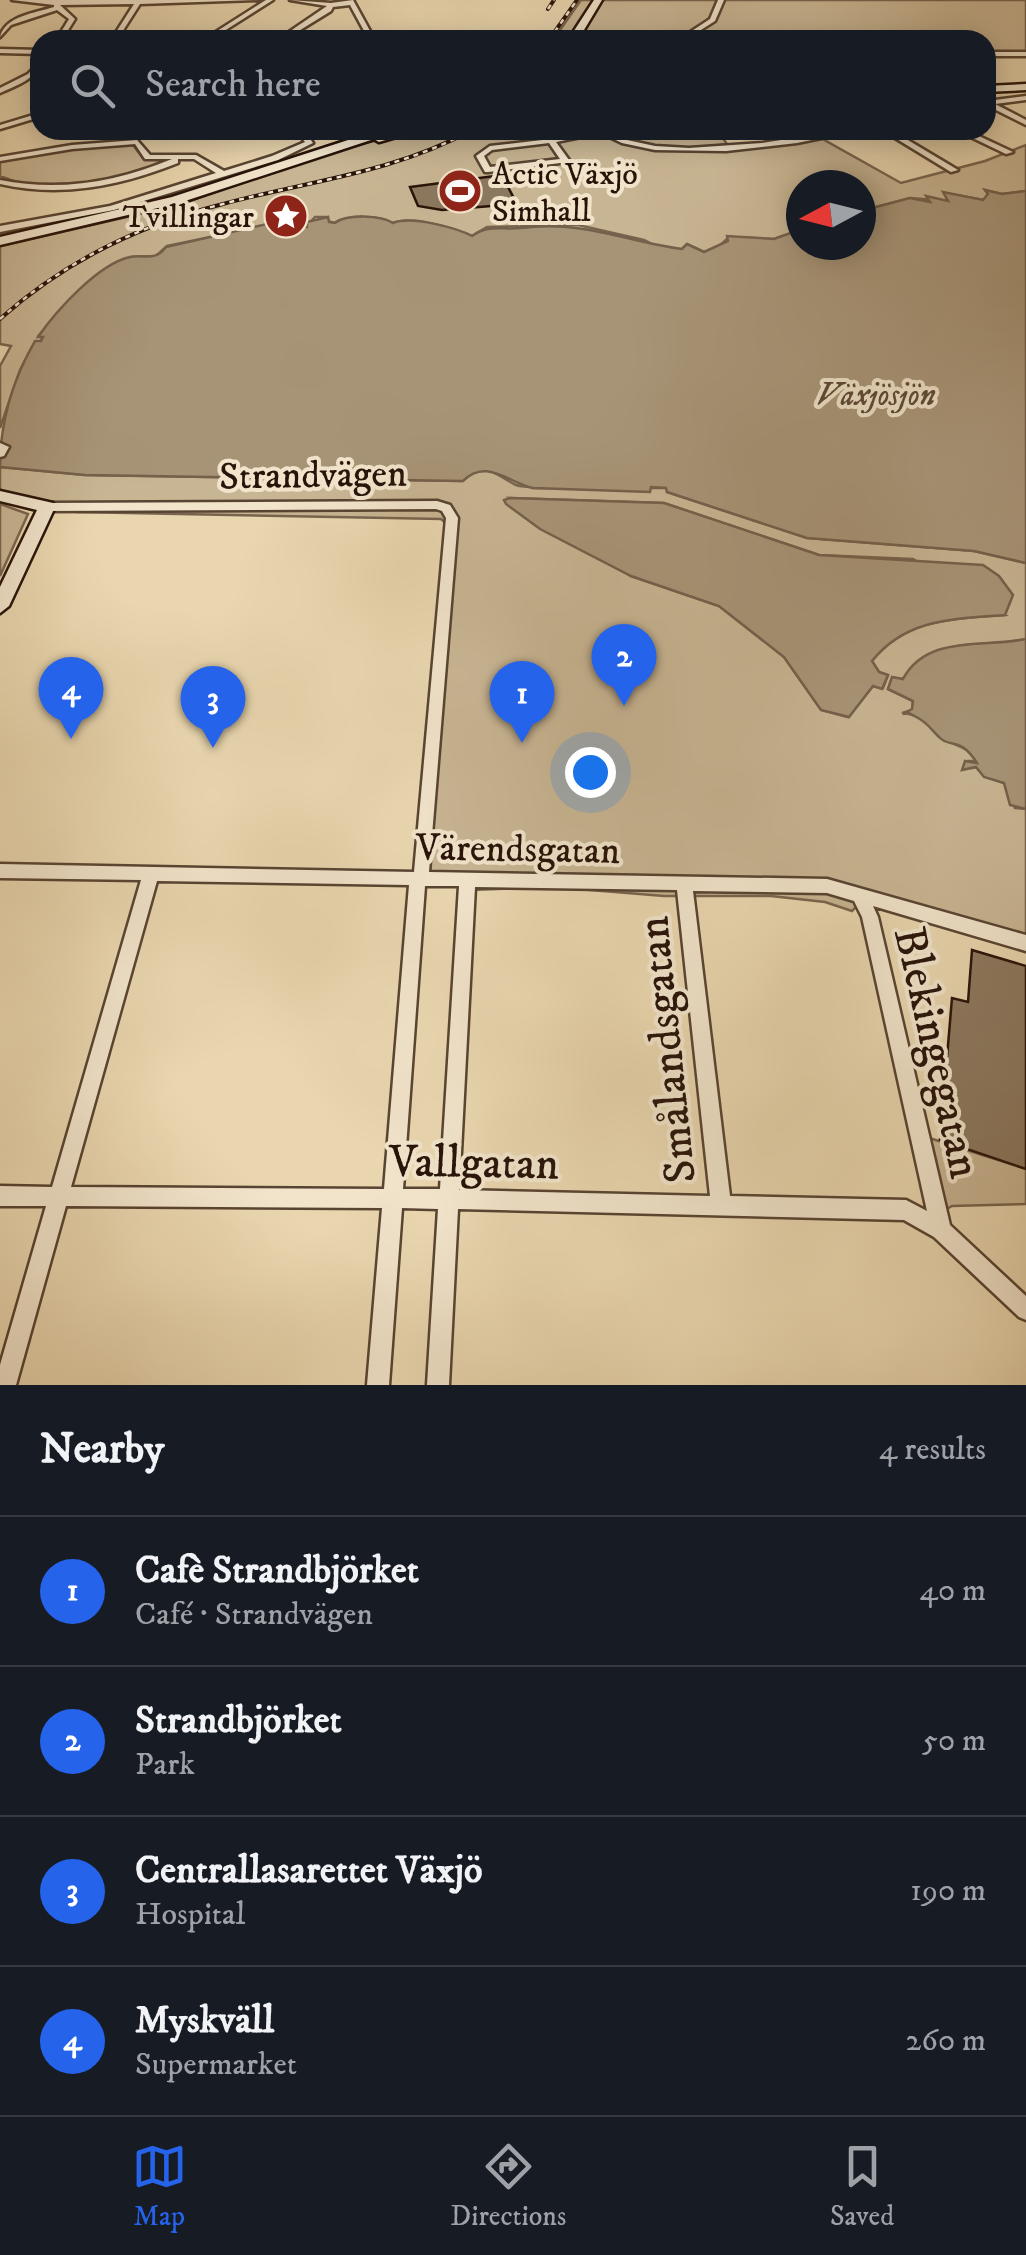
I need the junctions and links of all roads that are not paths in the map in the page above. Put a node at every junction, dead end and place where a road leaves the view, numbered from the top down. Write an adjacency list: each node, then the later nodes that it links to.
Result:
1 (16, 0): 11 (street)
2 (228, 0): 3 (street); 10 (street)
3 (256, 0)
4 (270, 0): 15 (street)
5 (294, 0): 12 (street)
6 (598, 0): 18 (main road)
7 (721, 0): 19 (street)
8 (76, 1): 10 (street); 11 (street)
9 (351, 1): 12 (street); 17 (street)
10 (138, 2): 14 (street)
11 (57, 5): 13 (street); 20 (street)
12 (331, 5): 16 (street)
13 (65, 30)
14 (120, 30)
15 (222, 30)
16 (296, 30)
17 (367, 30)
18 (580, 30)
19 (697, 30)
20 (0, 34)
21 (0, 50): 22 (street)
22 (30, 52)
23 (996, 54): 24 (street)
24 (1026, 54)
25 (30, 76): 26 (street)
26 (0, 91)
27 (1026, 92): 28 (main road)
28 (996, 96)
29 (996, 103): 31 (street)
30 (30, 118): 32 (street)
31 (1026, 123)
32 (0, 127)
33 (307, 140): 48 (street)
34 (359, 140): 46 (main road)
35 (375, 140): 46 (main road)
36 (556, 140): 41 (street)
37 (623, 140): 38 (street)
38 (769, 140)
39 (903, 140): 47 (street)
40 (982, 140): 43 (street)
41 (552, 141): 41 (street)
42 (137, 142): 44 (street); 45 (street)
43 (1008, 152)
44 (0, 158)
45 (181, 158): 48 (street); 49 (street)
46 (300, 159): 51 (main road)
47 (954, 170)
48 (223, 174): 50 (street)
49 (0, 182)
50 (0, 229)
51 (0, 241)
52 (0, 496): 53 (main road)
53 (47, 507): 54 (main road); 57 (street, Strandvägen)
54 (0, 606)
55 (0, 870): 56 (street, Värendsgatan)
56 (151, 874): 57 (street, Värendsgatan); 63 (street)
57 (420, 878): 58 (street, Värendsgatan); 65 (street)
58 (468, 880): 59 (street, Värendsgatan); 64 (street)
59 (684, 885): 60 (street, Värendsgatan); 66 (street, Smålandsgatan)
60 (859, 894): 61 (street, Värendsgatan); 67 (street, Blekingegatan)
61 (1026, 943)
62 (0, 1196): 63 (street, Vallgatan)
63 (59, 1196): 65 (street, Vallgatan); 69 (street)
64 (448, 1199): 65 (street, Vallgatan); 66 (street, Vallgatan); 71 (street)
65 (394, 1200): 70 (street)
66 (720, 1206): 67 (street, Vallgatan)
67 (942, 1230): 68 (street)
68 (1026, 1310)
69 (5, 1385)
70 (378, 1385)
71 (438, 1385)

